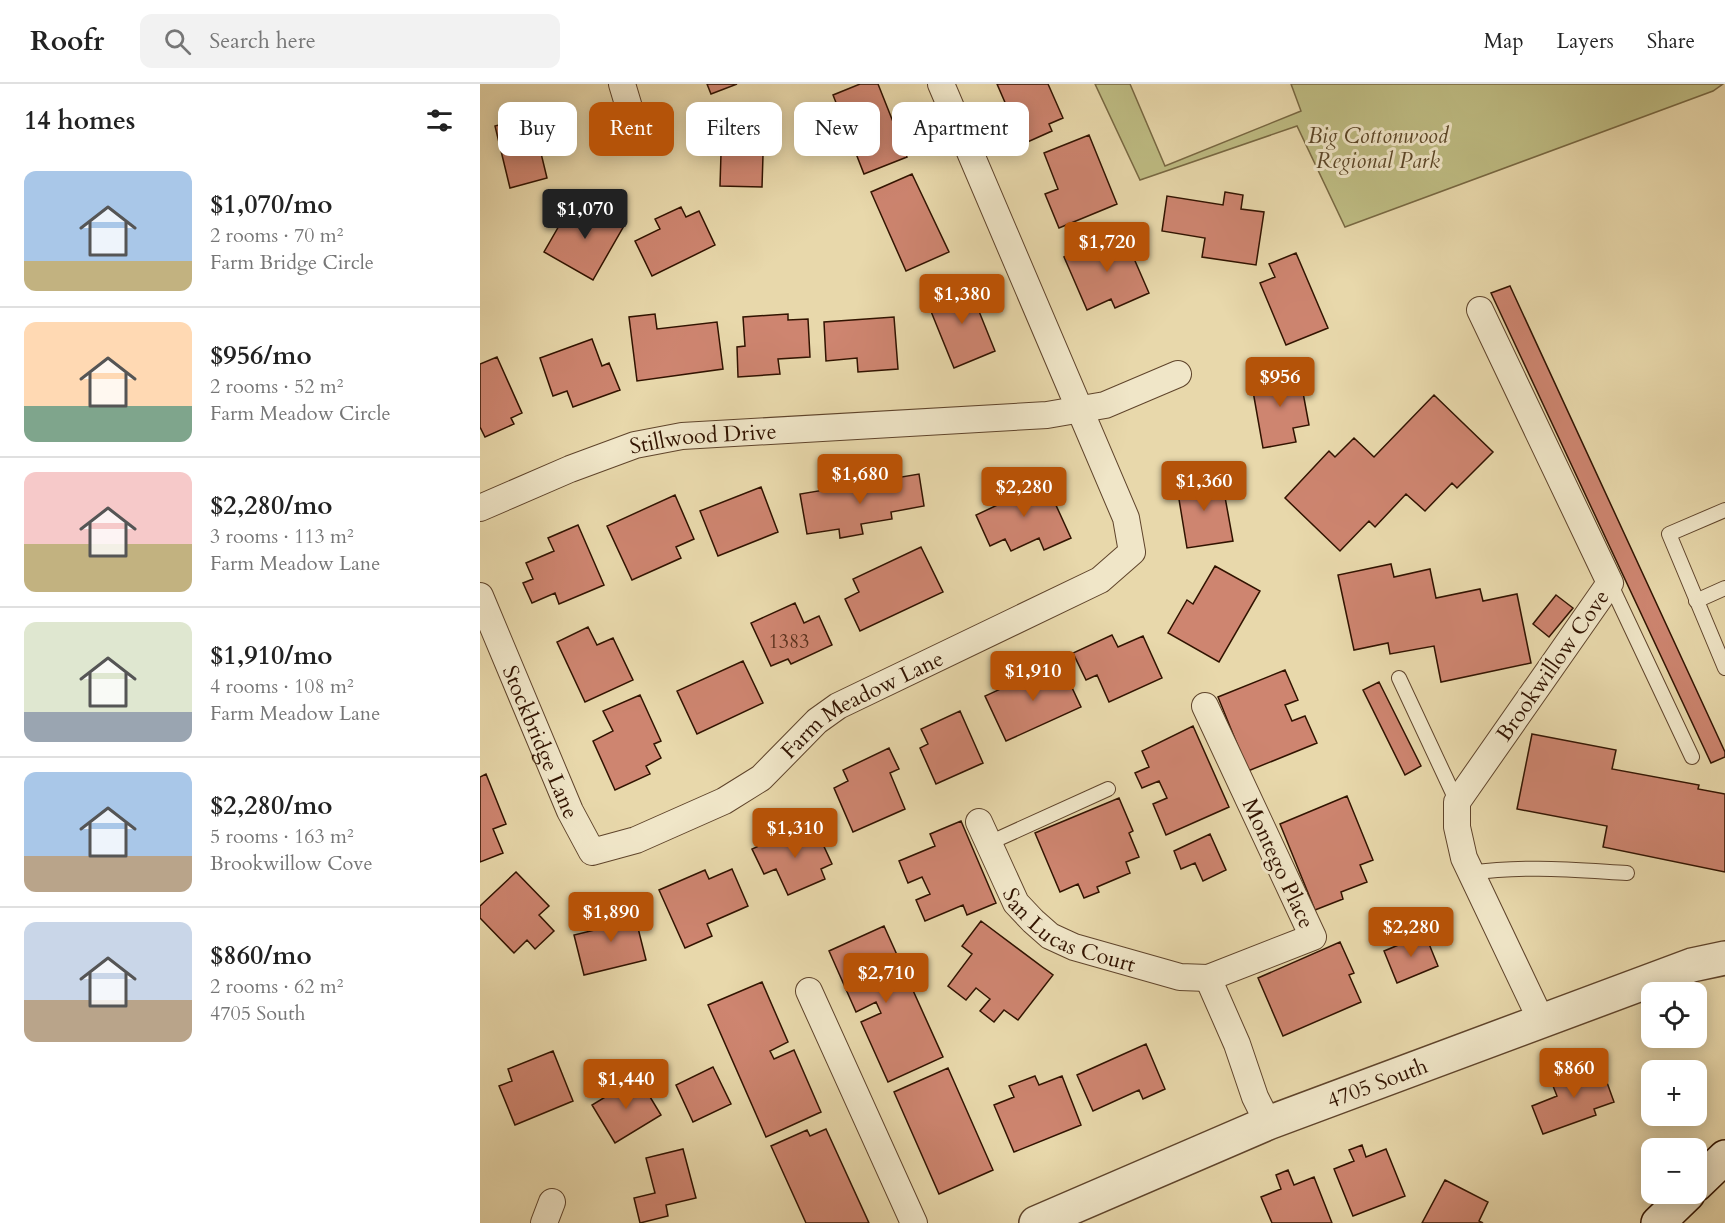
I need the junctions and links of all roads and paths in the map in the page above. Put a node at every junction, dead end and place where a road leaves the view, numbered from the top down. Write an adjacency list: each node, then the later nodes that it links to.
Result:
1 (622, 84): 3 (street)
2 (941, 84): 6 (street, Farm Meadow Lane)
3 (627, 102)
4 (1480, 310): 9 (street, Brookwillow Cove)
5 (1178, 374): 6 (street, Stillwood Drive)
6 (1080, 411): 7 (street, Stillwood Drive); 20 (street, Farm Meadow Lane)
7 (480, 508)
8 (1725, 510): 12 (lane)
9 (1610, 583): 16 (lane); 18 (street, Brookwillow Cove)
10 (1725, 588): 12 (lane)
11 (480, 596): 20 (street, Stockbridge Lane)
12 (1696, 601): 13 (lane)
13 (1725, 668)
14 (1399, 678): 18 (lane)
15 (1205, 706): 24 (street, Montego Place)
16 (1692, 757)
17 (1108, 789): 19 (lane)
18 (1457, 802): 21 (street)
19 (984, 832): 24 (street, San Lucas Court)
20 (592, 852)
21 (1471, 873): 22 (lane); 26 (street)
22 (1627, 873)
23 (1725, 958): 26 (street, 4705 South)
24 (1208, 978): 27 (street)
25 (809, 991): 31 (street)
26 (1540, 1020): 27 (street, 4705 South)
27 (1268, 1123): 32 (street, 4705 South)
28 (1725, 1157): 29 (street)
29 (1707, 1174)
30 (1678, 1204): 33 (street)
31 (914, 1223)
32 (1036, 1223)
33 (1658, 1223)

